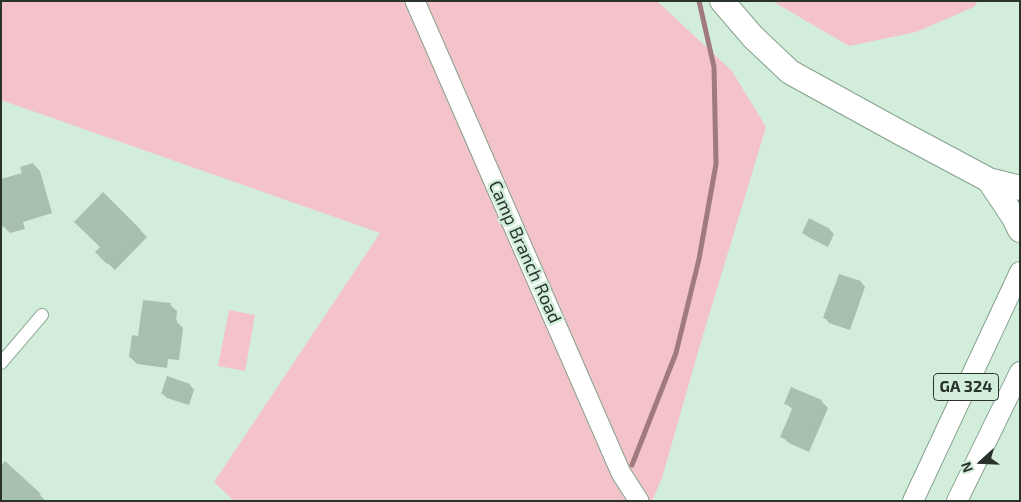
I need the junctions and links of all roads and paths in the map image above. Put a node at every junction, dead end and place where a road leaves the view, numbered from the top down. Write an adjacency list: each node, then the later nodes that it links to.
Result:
1 (415, 1): 10 (street, Camp Branch Road)
2 (722, 1): 3 (highway)
3 (989, 180): 4 (highway); 5 (highway)
4 (1020, 188)
5 (1020, 230)
6 (1020, 272): 11 (main road, GA 324)
7 (42, 316): 8 (street)
8 (1, 363)
9 (1020, 372): 12 (main road, GA 324)
10 (639, 501)
11 (913, 501)
12 (957, 501)

